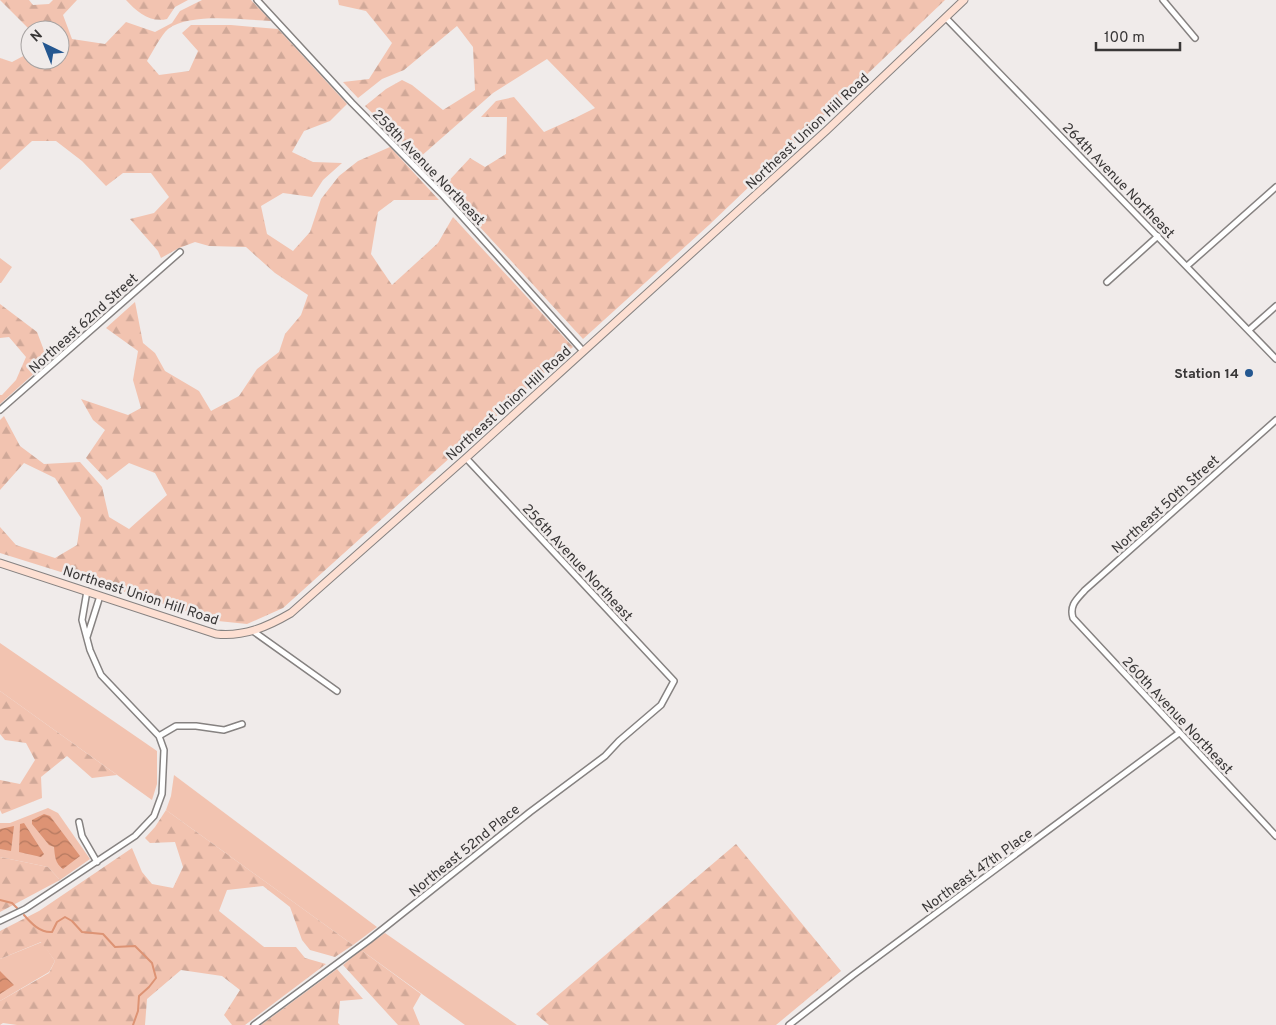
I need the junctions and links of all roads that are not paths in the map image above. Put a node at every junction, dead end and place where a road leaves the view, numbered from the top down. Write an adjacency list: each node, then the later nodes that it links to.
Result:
1 (257, 0): 13 (street, 258th Avenue Northeast)
2 (964, 0): 4 (street, Northeast Union Hill Road)
3 (1163, 0): 5 (street)
4 (946, 18): 7 (street, 264th Avenue Northeast); 13 (street, Northeast Union Hill Road)
5 (1195, 38)
6 (1276, 187): 9 (street)
7 (1158, 236): 9 (street, 264th Avenue Northeast); 10 (street)
8 (180, 252): 15 (street, Northeast 62nd Street)
9 (1187, 266): 12 (street, 264th Avenue Northeast)
10 (1107, 282)
11 (1276, 306): 12 (street)
12 (1249, 330): 14 (street, 264th Avenue Northeast)
13 (583, 351): 17 (street, Northeast Union Hill Road)
14 (1276, 359)
15 (0, 410)
16 (1276, 420): 21 (street, Northeast 50th Street)
17 (466, 458): 22 (street, Northeast Union Hill Road); 24 (street, 256th Avenue Northeast)
18 (0, 563): 19 (street, Northeast Union Hill Road)
19 (87, 591): 20 (street, Northeast Union Hill Road); 23 (street)
20 (100, 596): 22 (street, Northeast Union Hill Road); 23 (street)
21 (1072, 606): 27 (street, 260th Avenue Northeast)
22 (253, 631): 25 (street)
23 (86, 638): 28 (street)
24 (674, 680): 33 (street, Northeast 52nd Place)
25 (337, 691)
26 (242, 724): 28 (street)
27 (1179, 733): 30 (street, 260th Avenue Northeast); 34 (street, Northeast 47th Place)
28 (159, 736): 31 (street)
29 (79, 822): 31 (street)
30 (1276, 836)
31 (97, 862): 32 (street)
32 (0, 921)
33 (254, 1025)
34 (788, 1025)

